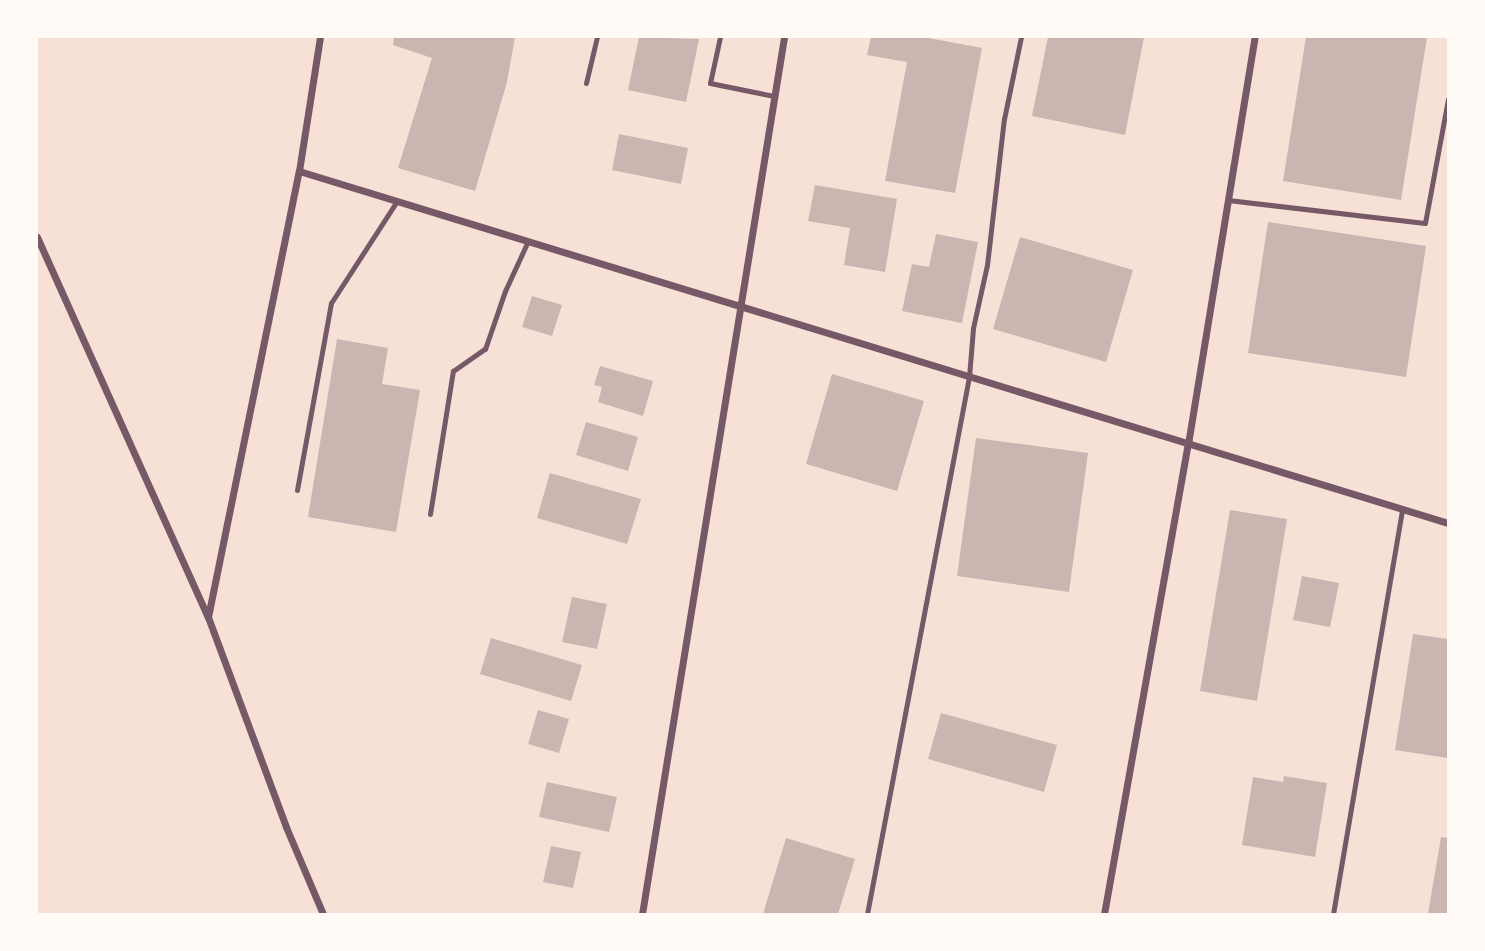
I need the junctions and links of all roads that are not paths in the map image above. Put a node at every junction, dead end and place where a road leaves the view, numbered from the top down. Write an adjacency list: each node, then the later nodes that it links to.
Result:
1 (320, 37): 10 (street)
2 (597, 37): 7 (lane)
3 (720, 37): 8 (lane)
4 (784, 37): 8 (street)
5 (1021, 37): 16 (lane)
6 (1255, 37): 11 (street)
7 (586, 83)
8 (774, 96): 15 (street)
9 (1448, 99): 11 (lane)
10 (299, 171): 12 (street); 22 (street)
11 (1228, 200): 17 (street)
12 (397, 201): 14 (street); 18 (lane)
13 (37, 237): 22 (street)
14 (528, 241): 15 (street); 20 (lane)
15 (740, 306): 16 (street); 24 (street)
16 (969, 377): 17 (street); 25 (lane)
17 (1188, 444): 19 (street); 26 (street)
18 (298, 490)
19 (1402, 509): 21 (street); 27 (lane)
20 (430, 514)
21 (1448, 523)
22 (208, 617): 23 (street)
23 (323, 914)
24 (642, 914)
25 (867, 914)
26 (1104, 914)
27 (1333, 914)

